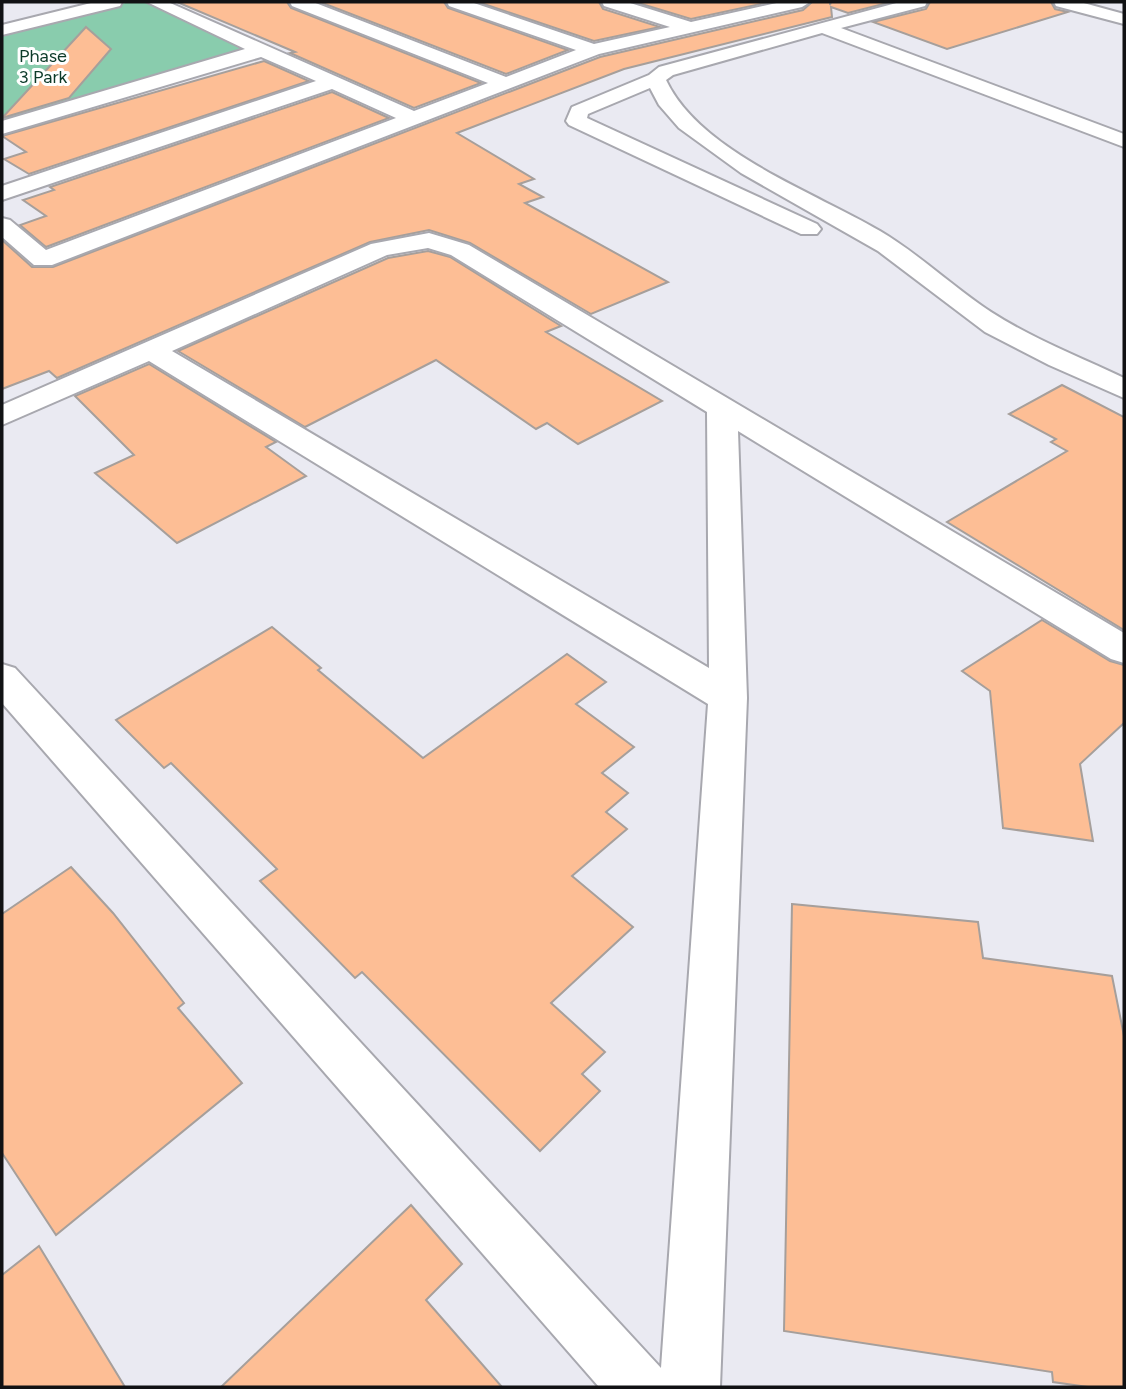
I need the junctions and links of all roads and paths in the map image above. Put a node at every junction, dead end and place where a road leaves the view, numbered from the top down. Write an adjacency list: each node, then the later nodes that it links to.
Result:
1 (114, 2): 12 (street)
2 (155, 2): 13 (street)
3 (298, 2): 17 (street)
4 (455, 2): 14 (street)
5 (610, 2): 11 (street)
6 (919, 2): 10 (street)
7 (1062, 2): 9 (street)
8 (784, 3): 11 (street)
9 (1124, 19)
10 (823, 27): 15 (street); 20 (street)
11 (692, 28): 14 (street)
12 (2, 30)
13 (263, 50): 16 (street); 19 (street)
14 (593, 50): 17 (street)
15 (656, 79): 23 (street); 23 (street)
16 (336, 82): 18 (street); 21 (street)
17 (507, 83): 18 (street)
18 (415, 119): 22 (street)
19 (2, 128)
20 (1124, 141)
21 (2, 193)
22 (2, 225)
23 (944, 291): 25 (street)
24 (148, 349): 26 (street); 27 (street); 30 (street)
25 (1124, 389)
26 (722, 406): 28 (street); 30 (street)
27 (2, 416)
28 (1124, 650)
29 (2, 678): 31 (street)
30 (728, 698): 32 (street)
31 (639, 1387)
32 (690, 1387)

